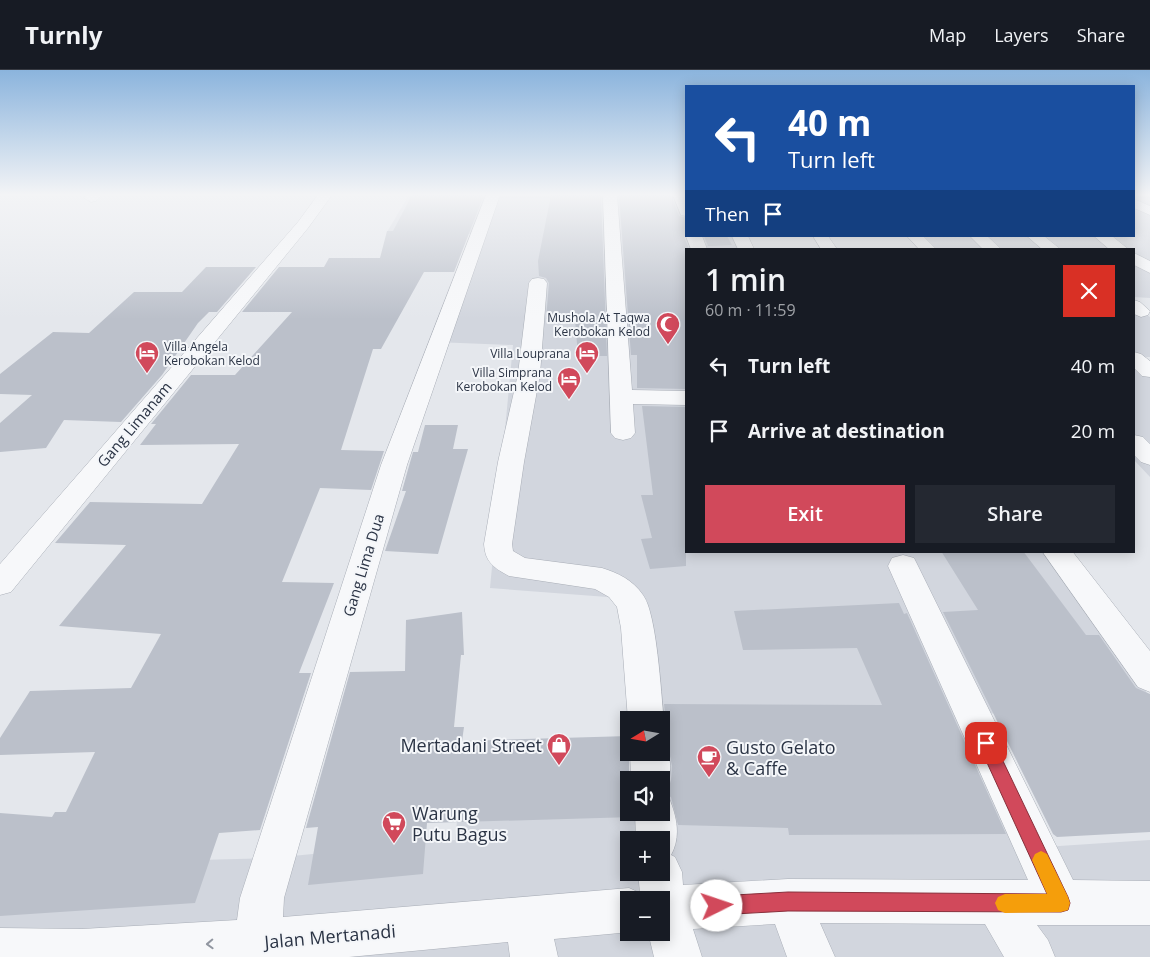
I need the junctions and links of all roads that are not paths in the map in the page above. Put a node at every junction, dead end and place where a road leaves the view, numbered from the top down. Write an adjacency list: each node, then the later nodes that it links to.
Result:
1 (292, 236): 26 (street, Gang Limanam)
2 (478, 236): 37 (street, Gang Lima Dua)
3 (612, 236): 19 (street)
4 (821, 237): 9 (street)
5 (915, 237): 10 (street)
6 (977, 237): 11 (street)
7 (1035, 237): 12 (street)
8 (1102, 237): 13 (street)
9 (828, 248)
10 (927, 248)
11 (992, 248)
12 (1051, 248)
13 (1119, 248)
14 (1135, 259): 15 (street)
15 (1150, 268)
16 (538, 283): 28 (street)
17 (1135, 359): 18 (street)
18 (1150, 371)
19 (621, 396): 20 (street); 21 (street)
20 (685, 398)
21 (623, 433)
22 (1135, 443): 23 (street)
23 (1150, 457)
24 (1057, 553): 27 (street)
25 (903, 566): 31 (street)
26 (0, 584)
27 (1150, 677)
28 (645, 711)
29 (670, 901): 30 (street, Jalan Mertanadi)
30 (788, 901): 33 (street, Jalan Mertanadi); 40 (street)
31 (1061, 903): 32 (street, Jalan Mertanadi); 33 (street, Jalan Mertanadi)
32 (1150, 903)
33 (997, 904): 41 (street)
34 (620, 911): 35 (street, Jalan Mertanadi)
35 (530, 938): 37 (street, Jalan Mertanadi)
36 (670, 938): 39 (street)
37 (258, 949): 38 (street, Jalan Mertanadi, one-way to 38)
38 (0, 950)
39 (678, 957)
40 (811, 957)
41 (1031, 957)

